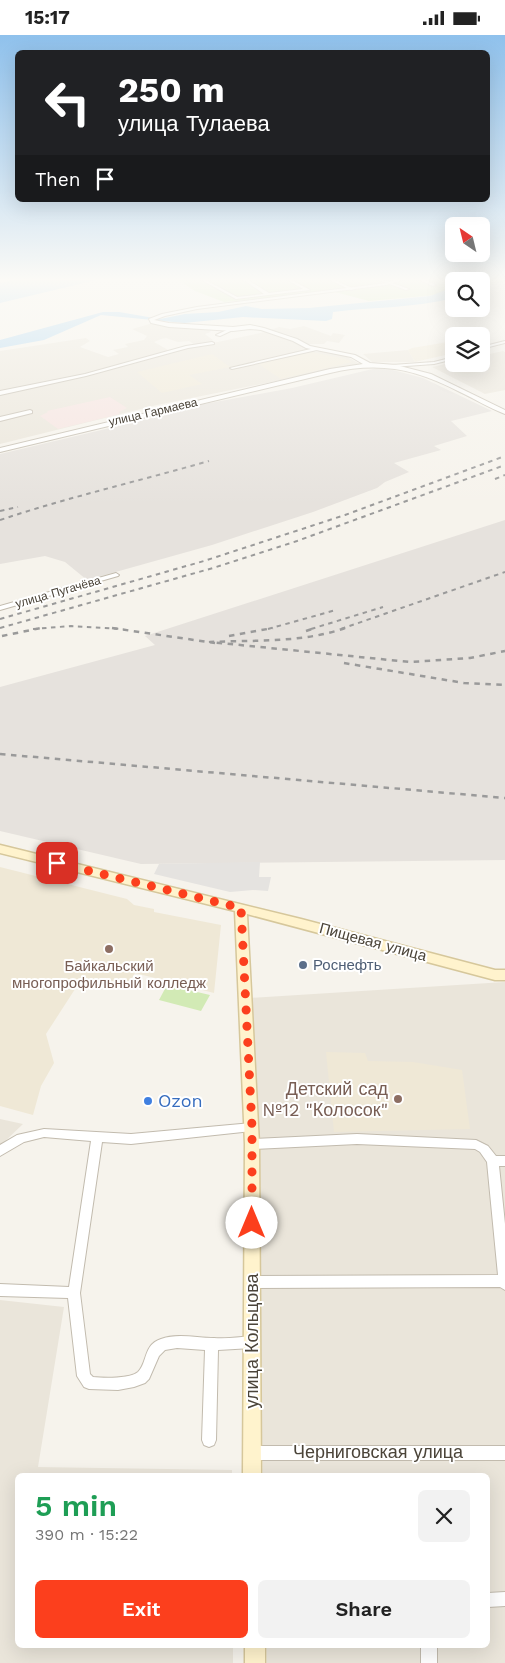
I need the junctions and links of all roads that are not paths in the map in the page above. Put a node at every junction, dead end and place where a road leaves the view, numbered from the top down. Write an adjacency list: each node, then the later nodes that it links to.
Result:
1 (163, 354): 10 (street)
2 (293, 354): 9 (street)
3 (339, 354): 7 (street)
4 (445, 356): 6 (street)
5 (445, 360): 6 (street, улица Гармаева)
6 (413, 364): 8 (street, улица Гармаева)
7 (369, 365): 8 (street, улица Гармаева); 14 (street, улица Гармаева)
8 (392, 366): 12 (street)
9 (232, 368)
10 (0, 393)
11 (30, 412): 13 (street)
12 (505, 412)
13 (0, 419)
14 (0, 449)
15 (116, 575): 16 (street, улица Пугачёва)
16 (0, 608)
17 (0, 849): 18 (main road, Пищевая улица)
18 (241, 908): 19 (main road, Пищевая улица); 20 (main road, улица Кольцова)
19 (505, 975)
20 (252, 1127): 21 (street); 22 (main road, улица Кольцова)
21 (97, 1137): 23 (street); 28 (street)
22 (252, 1144): 24 (street); 25 (main road, улица Кольцова)
23 (0, 1151)
24 (499, 1161): 26 (street)
25 (251, 1281): 26 (street); 29 (main road, улица Кольцова)
26 (505, 1283)
27 (0, 1290): 28 (street)
28 (74, 1293): 30 (street)
29 (252, 1342): 30 (street); 32 (main road, улица Кольцова)
30 (212, 1344): 31 (street)
31 (209, 1440)
32 (251, 1453): 33 (street, Черниговская улица); 34 (main road, улица Кольцова)
33 (505, 1453)
34 (252, 1473)
35 (505, 1599): 36 (street)
36 (490, 1600)
37 (255, 1648): 39 (main road)
38 (429, 1648): 40 (street)
39 (256, 1663)
40 (429, 1663)

